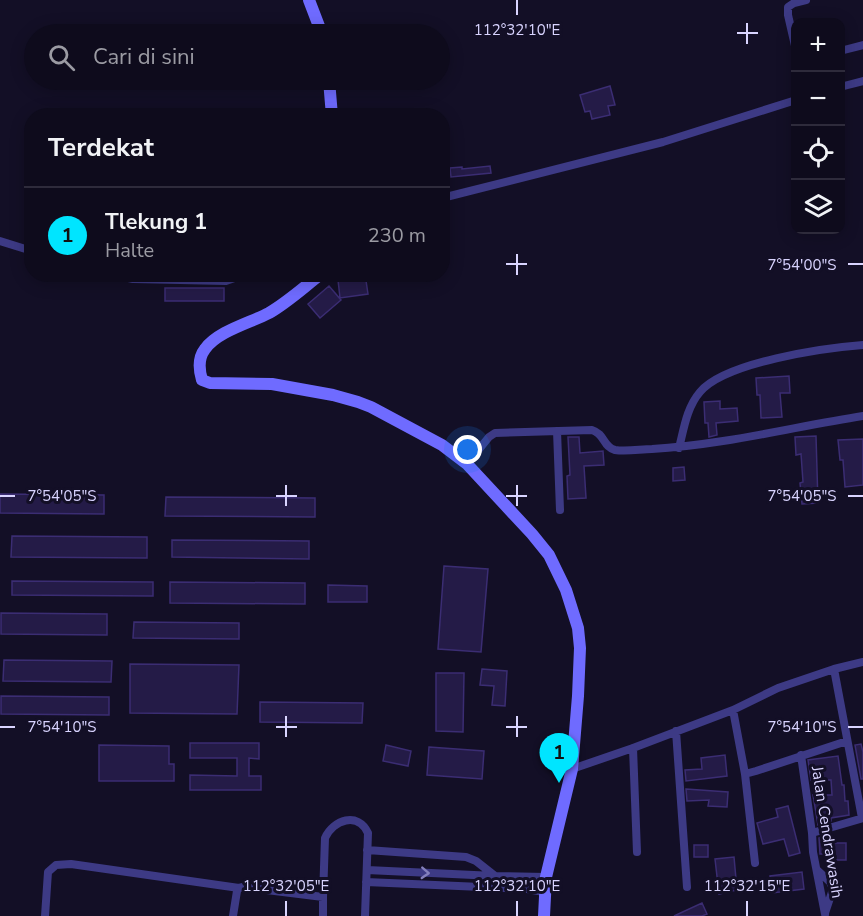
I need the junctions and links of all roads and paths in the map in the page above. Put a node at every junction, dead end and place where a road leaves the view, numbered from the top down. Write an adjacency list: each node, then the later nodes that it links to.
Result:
1 (309, 0): 3 (main road)
2 (806, 0): 4 (street)
3 (318, 24)
4 (791, 30)
5 (863, 45): 6 (street)
6 (845, 50)
7 (863, 81): 8 (street)
8 (845, 86)
9 (331, 90): 11 (main road)
10 (791, 101): 12 (street)
11 (332, 108)
12 (450, 196)
13 (0, 241): 14 (street)
14 (24, 248)
15 (310, 282): 20 (main road)
16 (863, 345): 19 (street)
17 (863, 416): 19 (street)
18 (557, 431): 19 (street); 20 (street); 21 (street)
19 (679, 448)
20 (467, 464): 29 (main road)
21 (560, 510)
22 (863, 662): 23 (street)
23 (834, 669): 24 (street); 26 (street)
24 (733, 710): 25 (street); 30 (street)
25 (676, 731): 27 (street); 40 (street)
26 (847, 741): 28 (street); 31 (street)
27 (633, 748): 29 (street); 34 (street)
28 (801, 755): 30 (street); 32 (street, Jalan Cendrawasih)
29 (572, 769): 38 (main road)
30 (745, 774): 35 (street)
31 (862, 818): 32 (street)
32 (813, 832): 44 (street, Jalan Cendrawasih)
33 (367, 850): 36 (street); 37 (street); 43 (street)
34 (637, 852)
35 (755, 863)
36 (367, 870): 37 (street, one-way to 37); 39 (street)
37 (495, 876): 38 (street)
38 (546, 877): 42 (main road)
39 (366, 882): 42 (street); 48 (street)
40 (687, 887)
41 (239, 888): 43 (street); 45 (street); 46 (street)
42 (544, 892): 49 (main road)
43 (323, 897): 47 (street)
44 (824, 915)
45 (45, 916)
46 (233, 916)
47 (323, 916)
48 (365, 916)
49 (544, 916)

